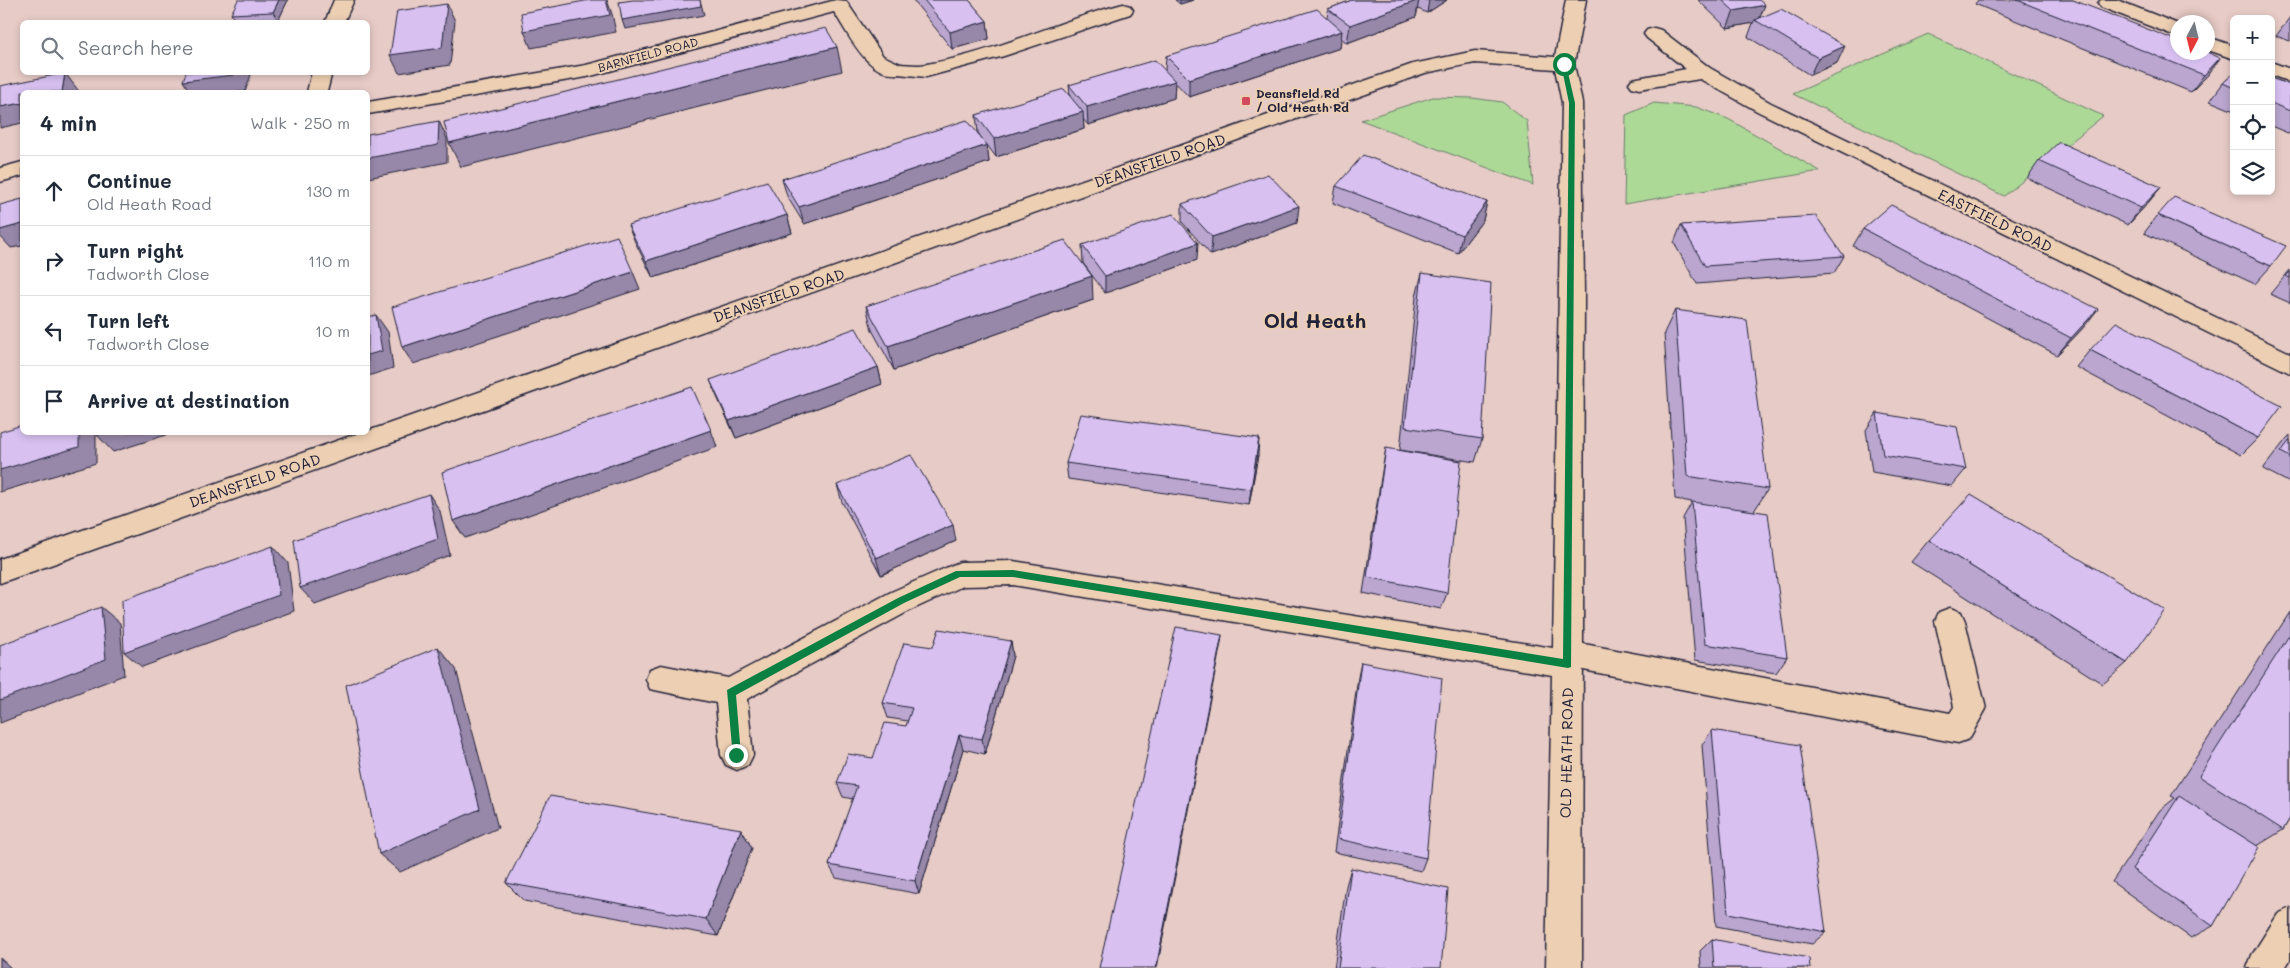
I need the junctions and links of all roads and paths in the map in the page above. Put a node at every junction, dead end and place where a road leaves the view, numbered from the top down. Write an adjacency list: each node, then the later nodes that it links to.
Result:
1 (344, 0): 5 (street)
2 (1576, 0): 10 (street, OLD HEATH ROAD)
3 (2108, 3): 6 (street)
4 (1123, 10): 17 (street, BARNFIELD ROAD)
5 (336, 20)
6 (2170, 28)
7 (1654, 34): 12 (street, EASTFIELD ROAD)
8 (2215, 46): 9 (street)
9 (2230, 51)
10 (1564, 64): 21 (street, DEANSFIELD ROAD); 23 (street, OLD HEATH ROAD)
11 (2275, 70): 14 (street)
12 (1703, 72): 15 (street); 20 (street, EASTFIELD ROAD)
13 (321, 75): 16 (street)
14 (2290, 76)
15 (1639, 83)
16 (318, 90)
17 (370, 108)
18 (20, 170): 19 (street)
19 (0, 175)
20 (2290, 364)
21 (0, 571)
22 (1950, 621): 23 (street)
23 (1568, 659): 25 (street); 28 (street, OLD HEATH ROAD)
24 (661, 679): 25 (street)
25 (731, 692): 26 (street)
26 (736, 755)
27 (2290, 926): 29 (street)
28 (1564, 968)
29 (2265, 968)

